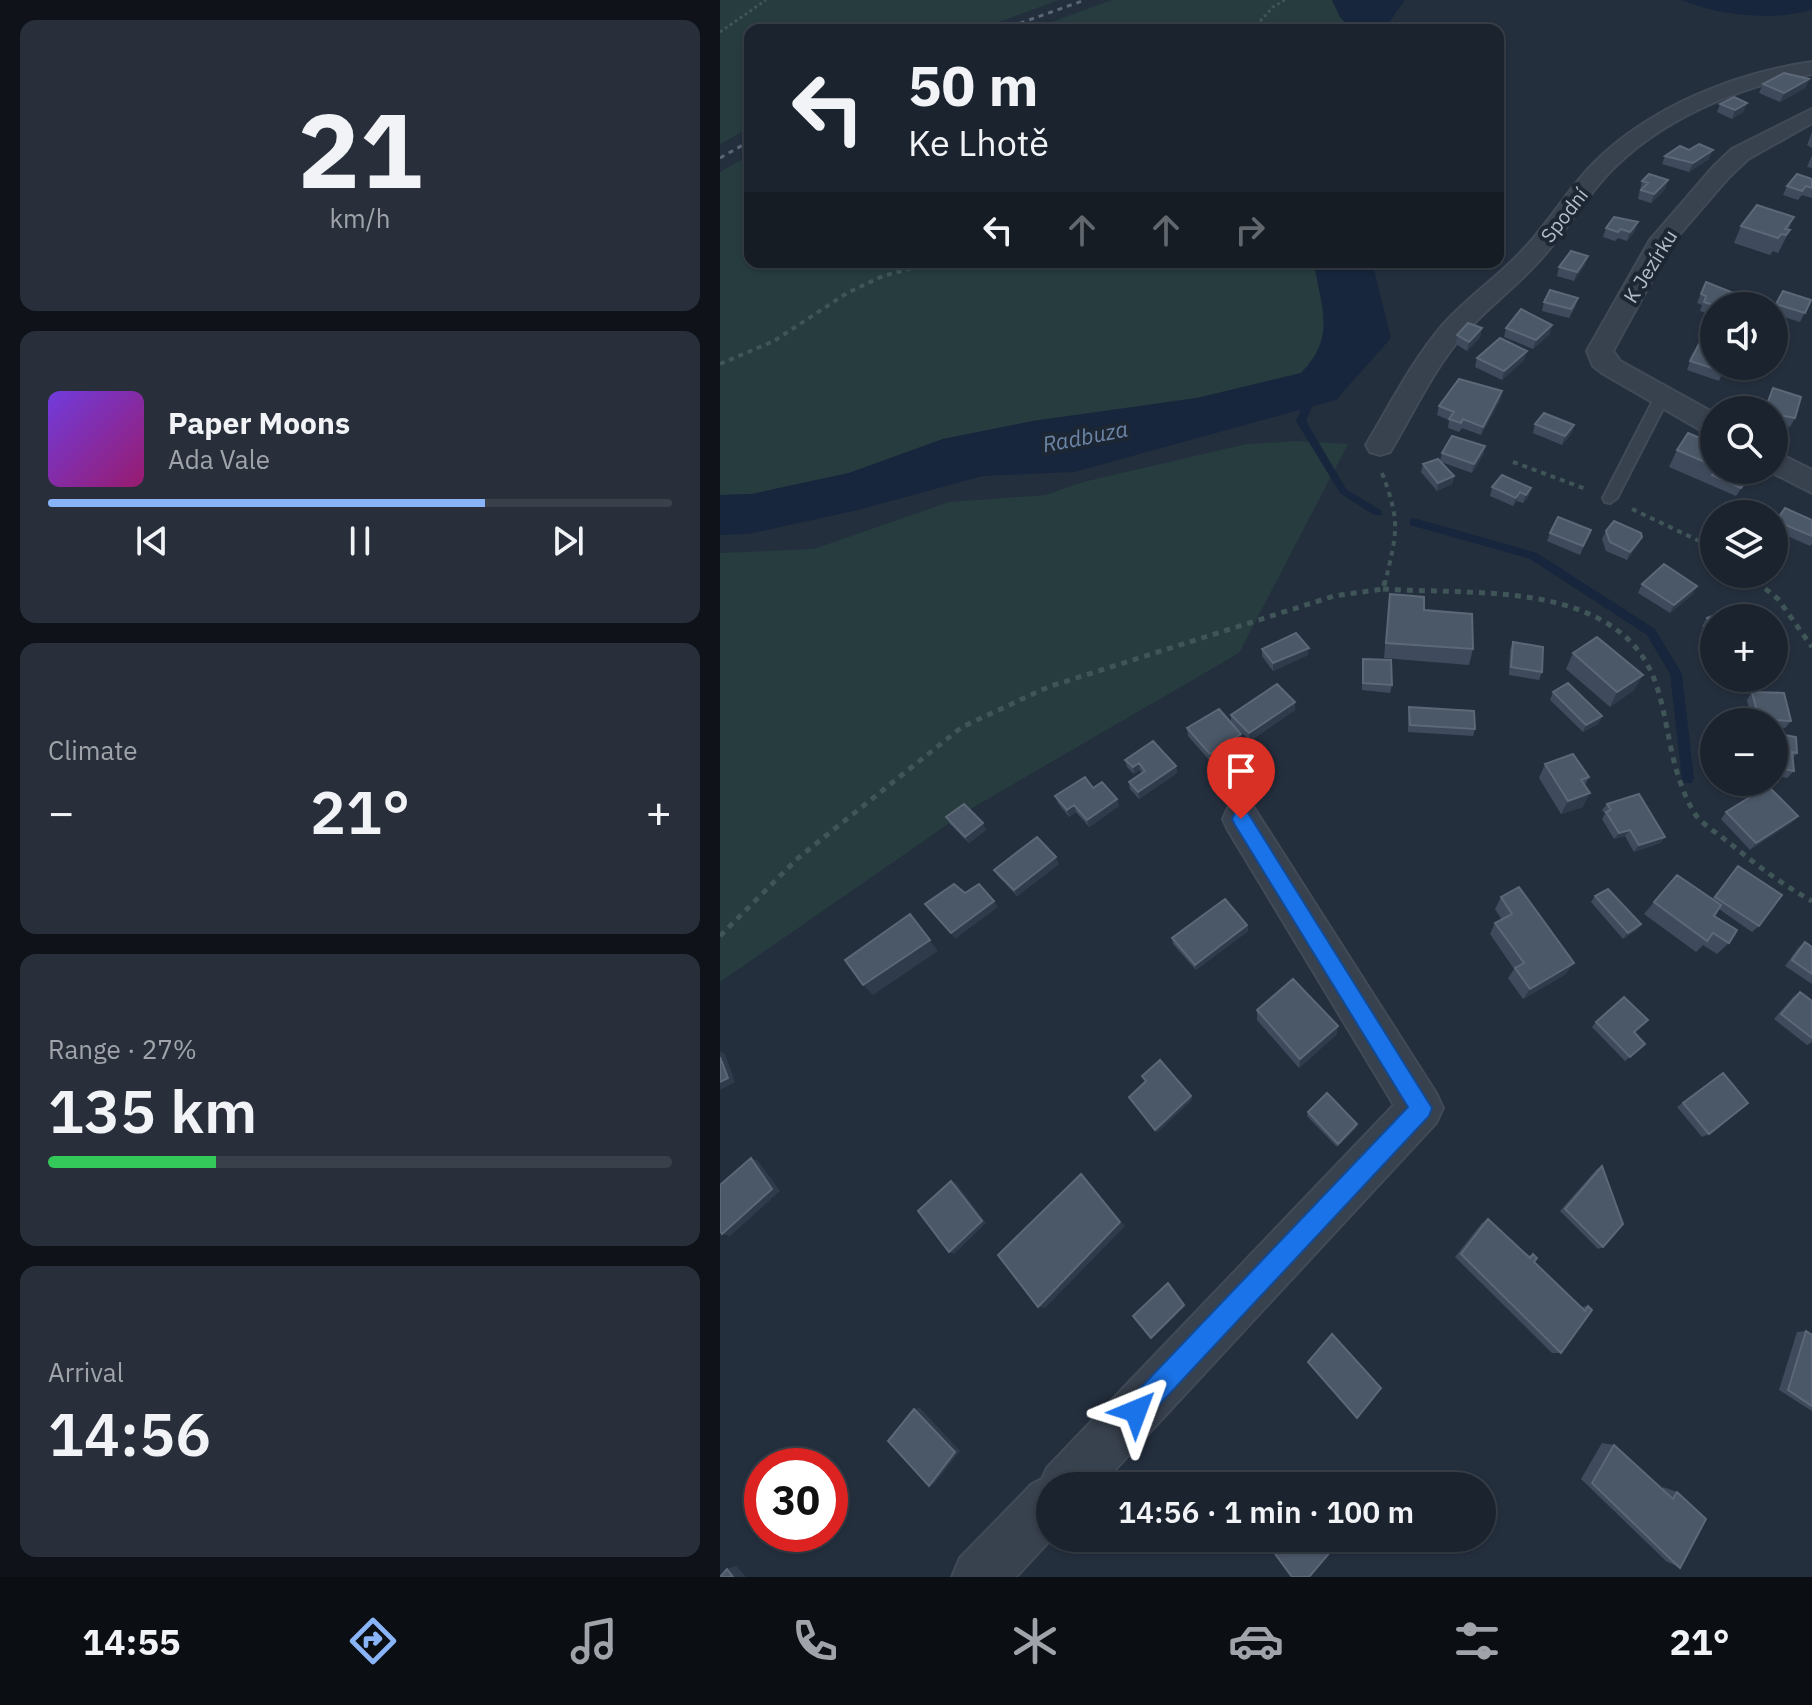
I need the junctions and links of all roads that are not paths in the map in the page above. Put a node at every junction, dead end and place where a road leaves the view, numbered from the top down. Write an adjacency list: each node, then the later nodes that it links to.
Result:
1 (1812, 68): 5 (street, Spodní)
2 (1812, 115): 3 (street, K Jezírku)
3 (1663, 395): 4 (street, K Jezírku); 8 (lane)
4 (1700, 417)
5 (1380, 445)
6 (1788, 469): 7 (street)
7 (1812, 483)
8 (1610, 498)
9 (1241, 819): 10 (street)
10 (1078, 1472)
11 (1036, 1517): 12 (street)
12 (979, 1577)

